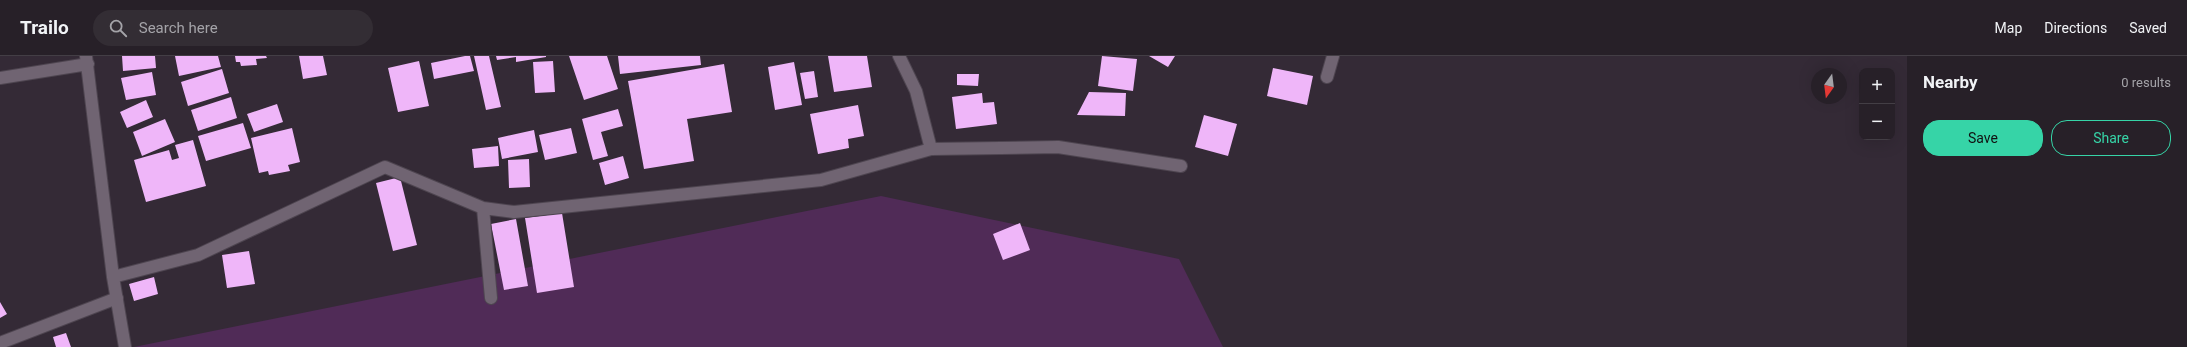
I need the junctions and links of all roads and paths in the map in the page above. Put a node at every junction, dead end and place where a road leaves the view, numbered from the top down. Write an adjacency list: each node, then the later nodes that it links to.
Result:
1 (899, 56): 6 (street)
2 (1333, 56): 4 (street)
3 (87, 60): 5 (street); 9 (street)
4 (1327, 76)
5 (0, 78)
6 (931, 149): 7 (street); 8 (street)
7 (1181, 166)
8 (483, 208): 9 (street); 11 (street)
9 (113, 277): 10 (street)
10 (116, 298): 12 (street); 13 (street)
11 (491, 298)
12 (0, 343)
13 (125, 347)

